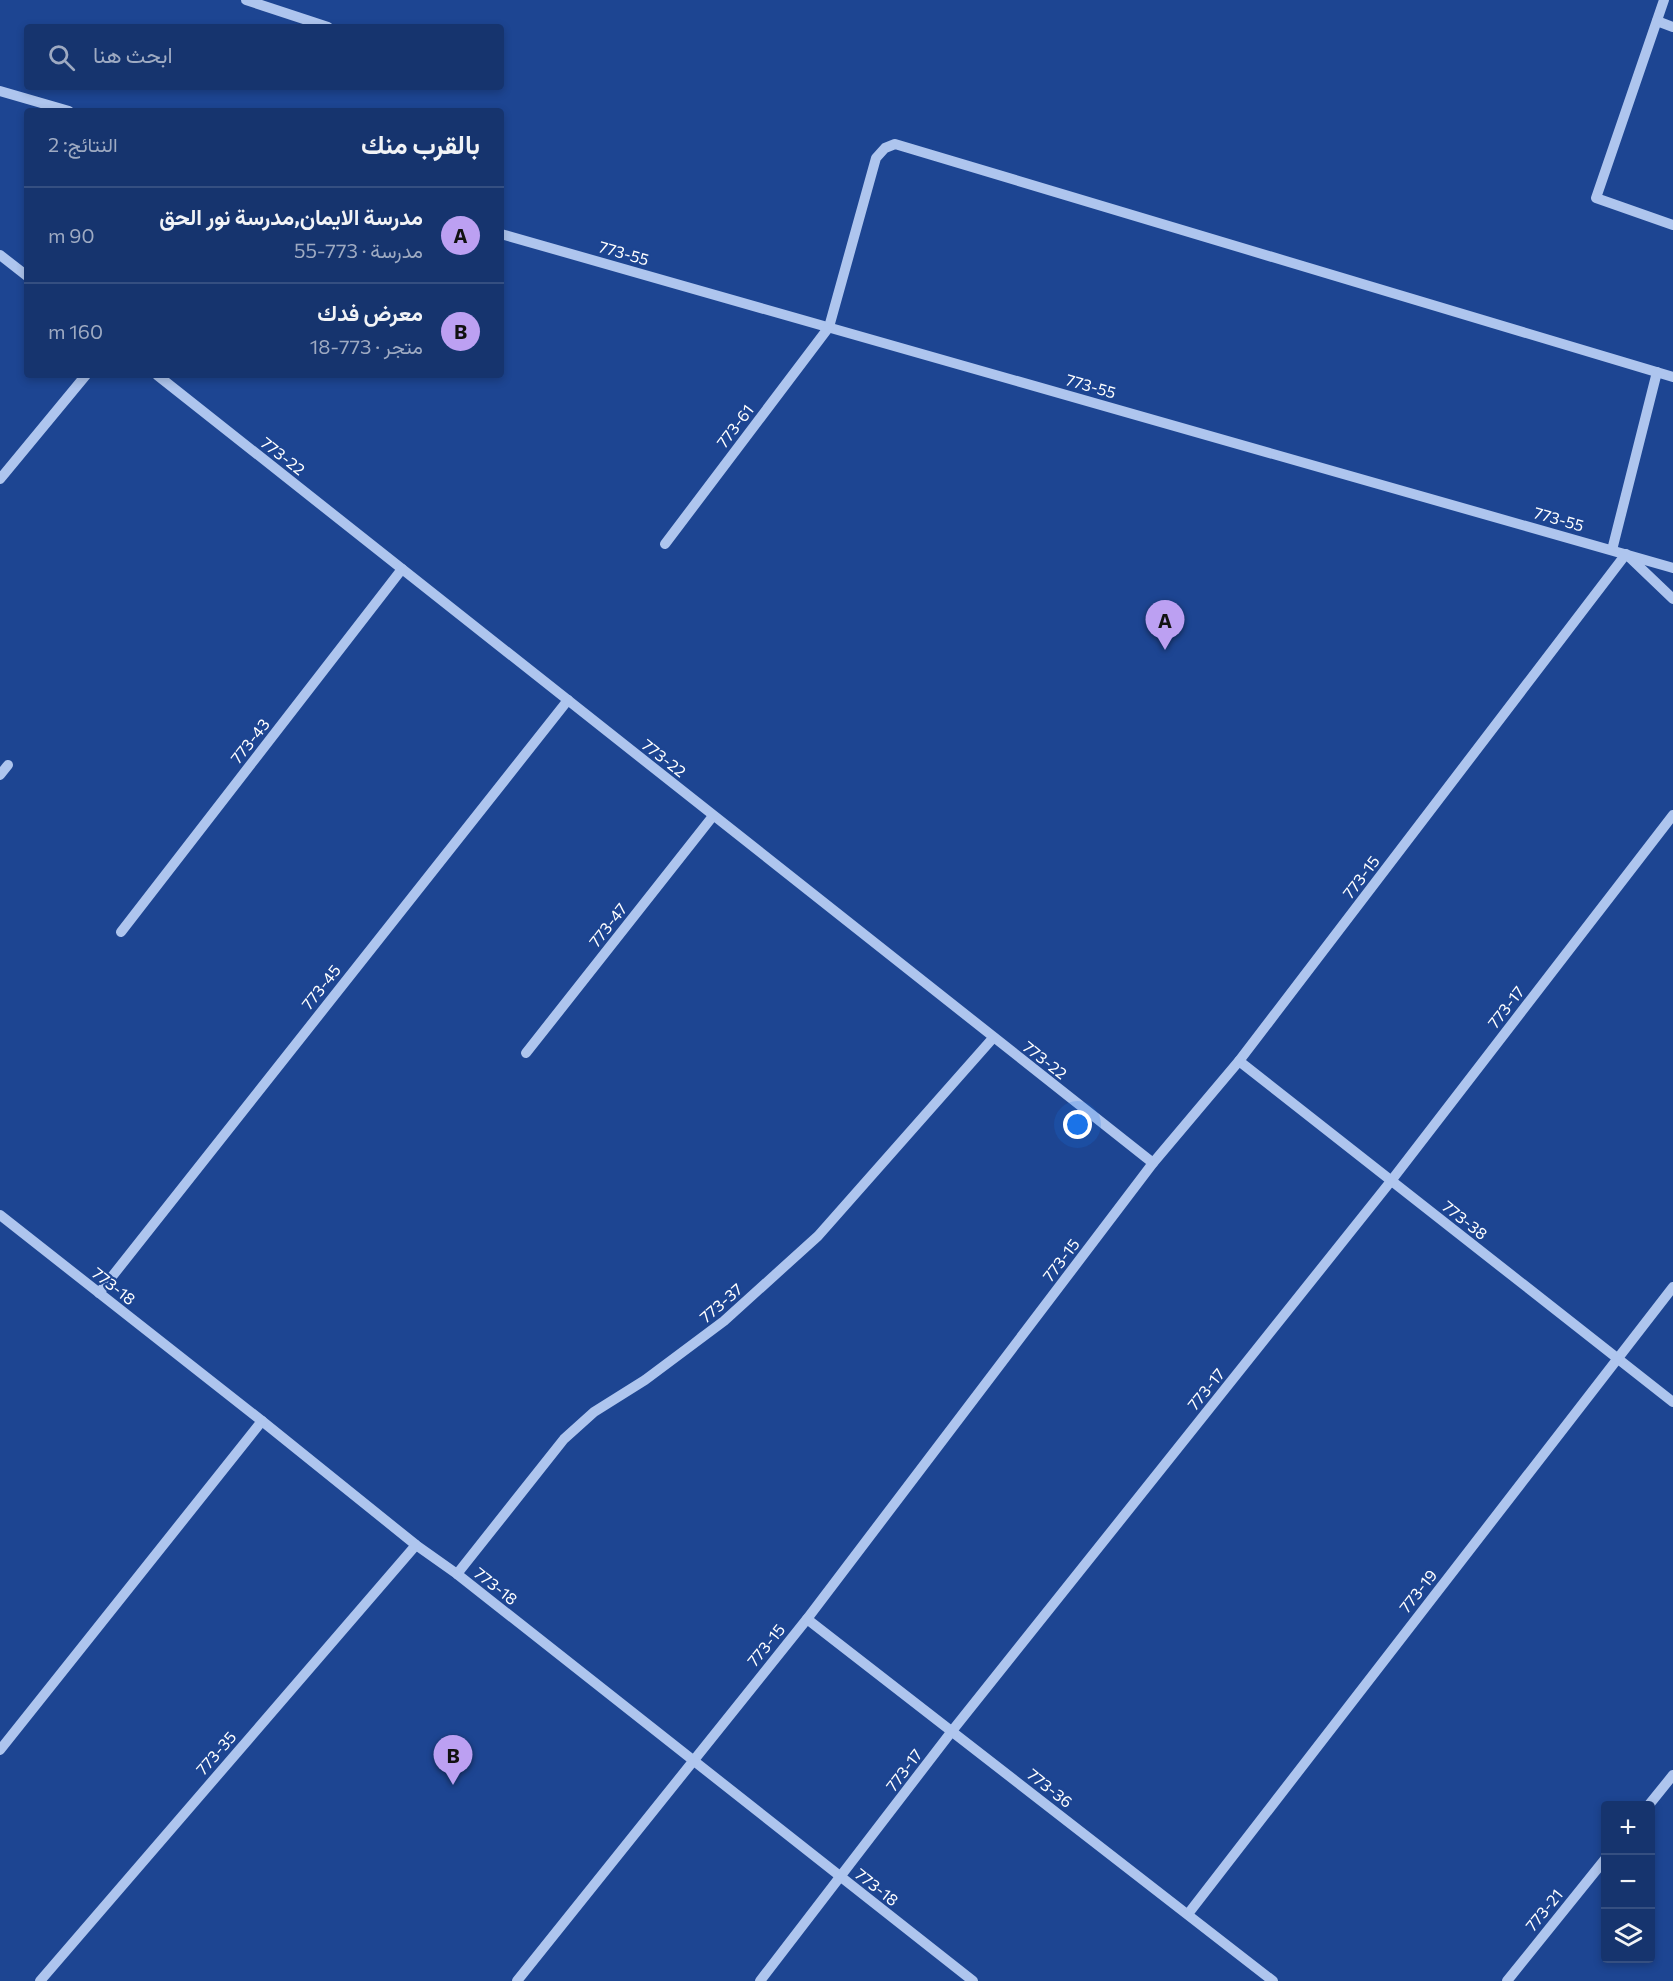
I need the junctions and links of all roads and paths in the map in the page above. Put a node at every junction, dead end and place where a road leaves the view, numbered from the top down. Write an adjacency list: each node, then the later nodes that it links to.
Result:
1 (246, 0): 4 (street)
2 (1664, 0): 3 (street)
3 (1657, 21): 5 (street); 8 (street)
4 (319, 24)
5 (1673, 27)
6 (0, 91): 7 (street)
7 (59, 108)
8 (1673, 225)
9 (504, 235): 12 (street, 773-55)
10 (0, 255): 11 (street)
11 (24, 274)
12 (829, 327): 13 (street); 18 (street, 773-61); 19 (street, 773-55)
13 (1657, 372): 14 (street); 19 (street)
14 (1673, 377)
15 (84, 378): 17 (street)
16 (161, 378): 22 (street, 773-22)
17 (0, 479)
18 (665, 544)
19 (1612, 550): 20 (street, 773-55)
20 (1626, 554): 21 (street, 773-55); 23 (street); 32 (street, 773-15)
21 (1673, 568)
22 (402, 569): 24 (street, 773-22); 29 (street, 773-43)
23 (1673, 598)
24 (568, 700): 28 (street, 773-22); 37 (street, 773-45)
25 (8, 765): 26 (street)
26 (0, 775)
27 (1673, 815): 34 (street, 773-17)
28 (713, 816): 30 (street, 773-22); 31 (street, 773-47)
29 (121, 932)
30 (993, 1038): 33 (street, 773-22); 42 (street, 773-37)
31 (526, 1053)
32 (1239, 1061): 33 (street, 773-15); 34 (street, 773-38)
33 (1153, 1163): 43 (street, 773-15)
34 (1391, 1181): 38 (street, 773-38); 44 (street, 773-17)
35 (0, 1215): 37 (street, 773-18)
36 (1673, 1287): 38 (street, 773-19)
37 (99, 1293): 40 (street, 773-18)
38 (1617, 1358): 39 (street, 773-38); 51 (street, 773-19)
39 (1673, 1402)
40 (262, 1421): 41 (street, 773-18); 45 (street)
41 (416, 1545): 42 (street, 773-18); 52 (street, 773-35)
42 (457, 1574): 46 (street, 773-18)
43 (807, 1619): 44 (street, 773-36); 46 (street, 773-15)
44 (952, 1731): 50 (street, 773-17); 51 (street, 773-36)
45 (0, 1750)
46 (693, 1760): 50 (street, 773-18); 53 (street, 773-15)
47 (1673, 1774): 48 (street)
48 (1652, 1801)
49 (1601, 1863): 57 (street, 773-21)
50 (841, 1877): 54 (street, 773-17); 55 (street, 773-18)
51 (1188, 1914): 56 (street, 773-36)
52 (40, 1981)
53 (517, 1981)
54 (760, 1981)
55 (973, 1981)
56 (1273, 1981)
57 (1507, 1981)

